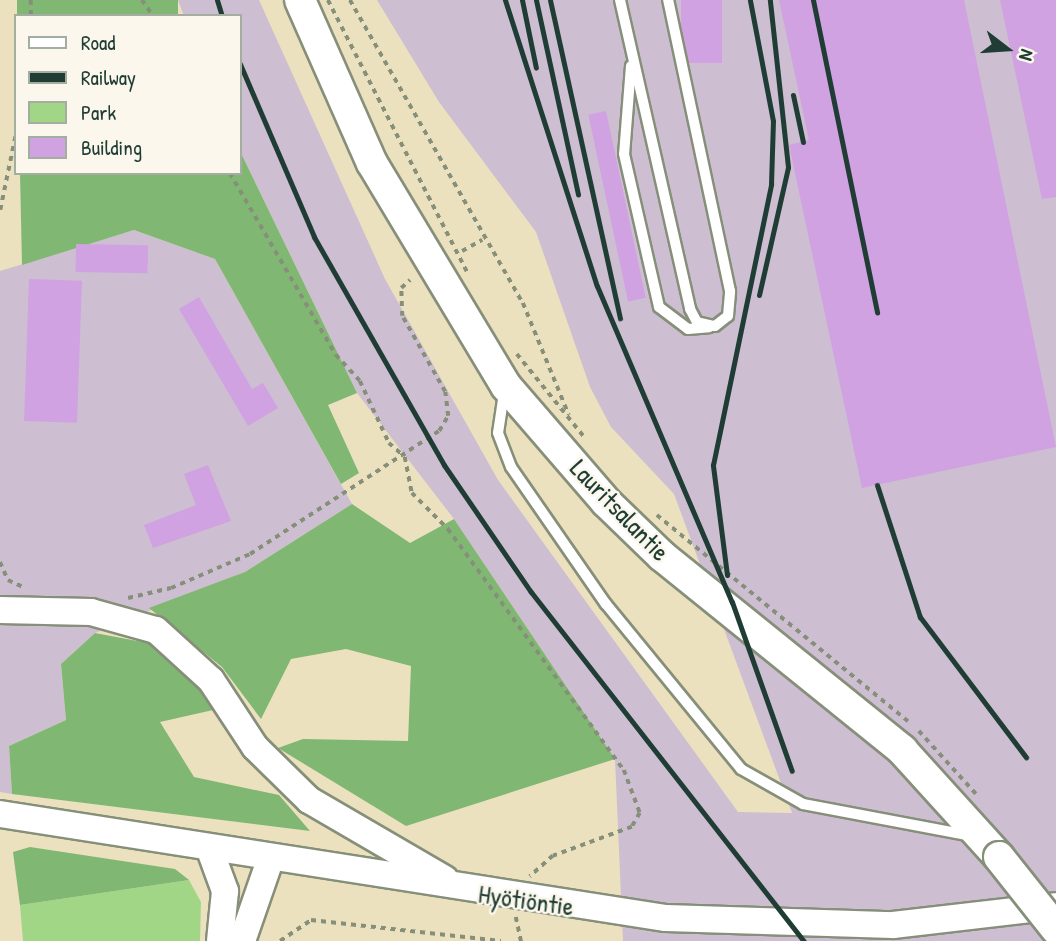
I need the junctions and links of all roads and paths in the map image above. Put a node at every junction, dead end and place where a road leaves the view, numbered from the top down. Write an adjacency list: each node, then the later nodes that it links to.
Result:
1 (300, 0): 16 (main road, Lauritsalantie)
2 (328, 0): 13 (path)
3 (350, 0): 10 (path)
4 (620, 0): 6 (lane)
5 (668, 0): 14 (lane)
6 (631, 48): 14 (lane); 14 (lane)
7 (14, 143): 9 (path)
8 (231, 175): 19 (path)
9 (0, 210)
10 (482, 240): 11 (path); 17 (path)
11 (463, 251)
12 (410, 280): 19 (path)
13 (473, 282)
14 (715, 326)
15 (513, 348): 17 (path)
16 (506, 386): 27 (main road, Lauritsalantie); 27 (lane)
17 (570, 420): 18 (path)
18 (588, 442)
19 (405, 457): 23 (path); 31 (path)
20 (652, 511): 25 (path)
21 (0, 562): 22 (path)
22 (32, 590)
23 (122, 597)
24 (0, 610): 30 (main road)
25 (984, 804)
26 (0, 814): 28 (main road, Hyötiöntie)
27 (992, 847): 33 (main road, Lauritsalantie, bridge)
28 (210, 850): 29 (main road, Hyötiöntie); 34 (main road)
29 (270, 860): 30 (main road, Hyötiöntie); 35 (main road)
30 (468, 891): 31 (main road, Hyötiöntie)
31 (522, 899): 32 (main road, Hyötiöntie); 38 (path)
32 (1056, 906)
33 (1056, 929)
34 (219, 941)
35 (242, 941)
36 (280, 941): 37 (path)
37 (500, 941)
38 (521, 941)

